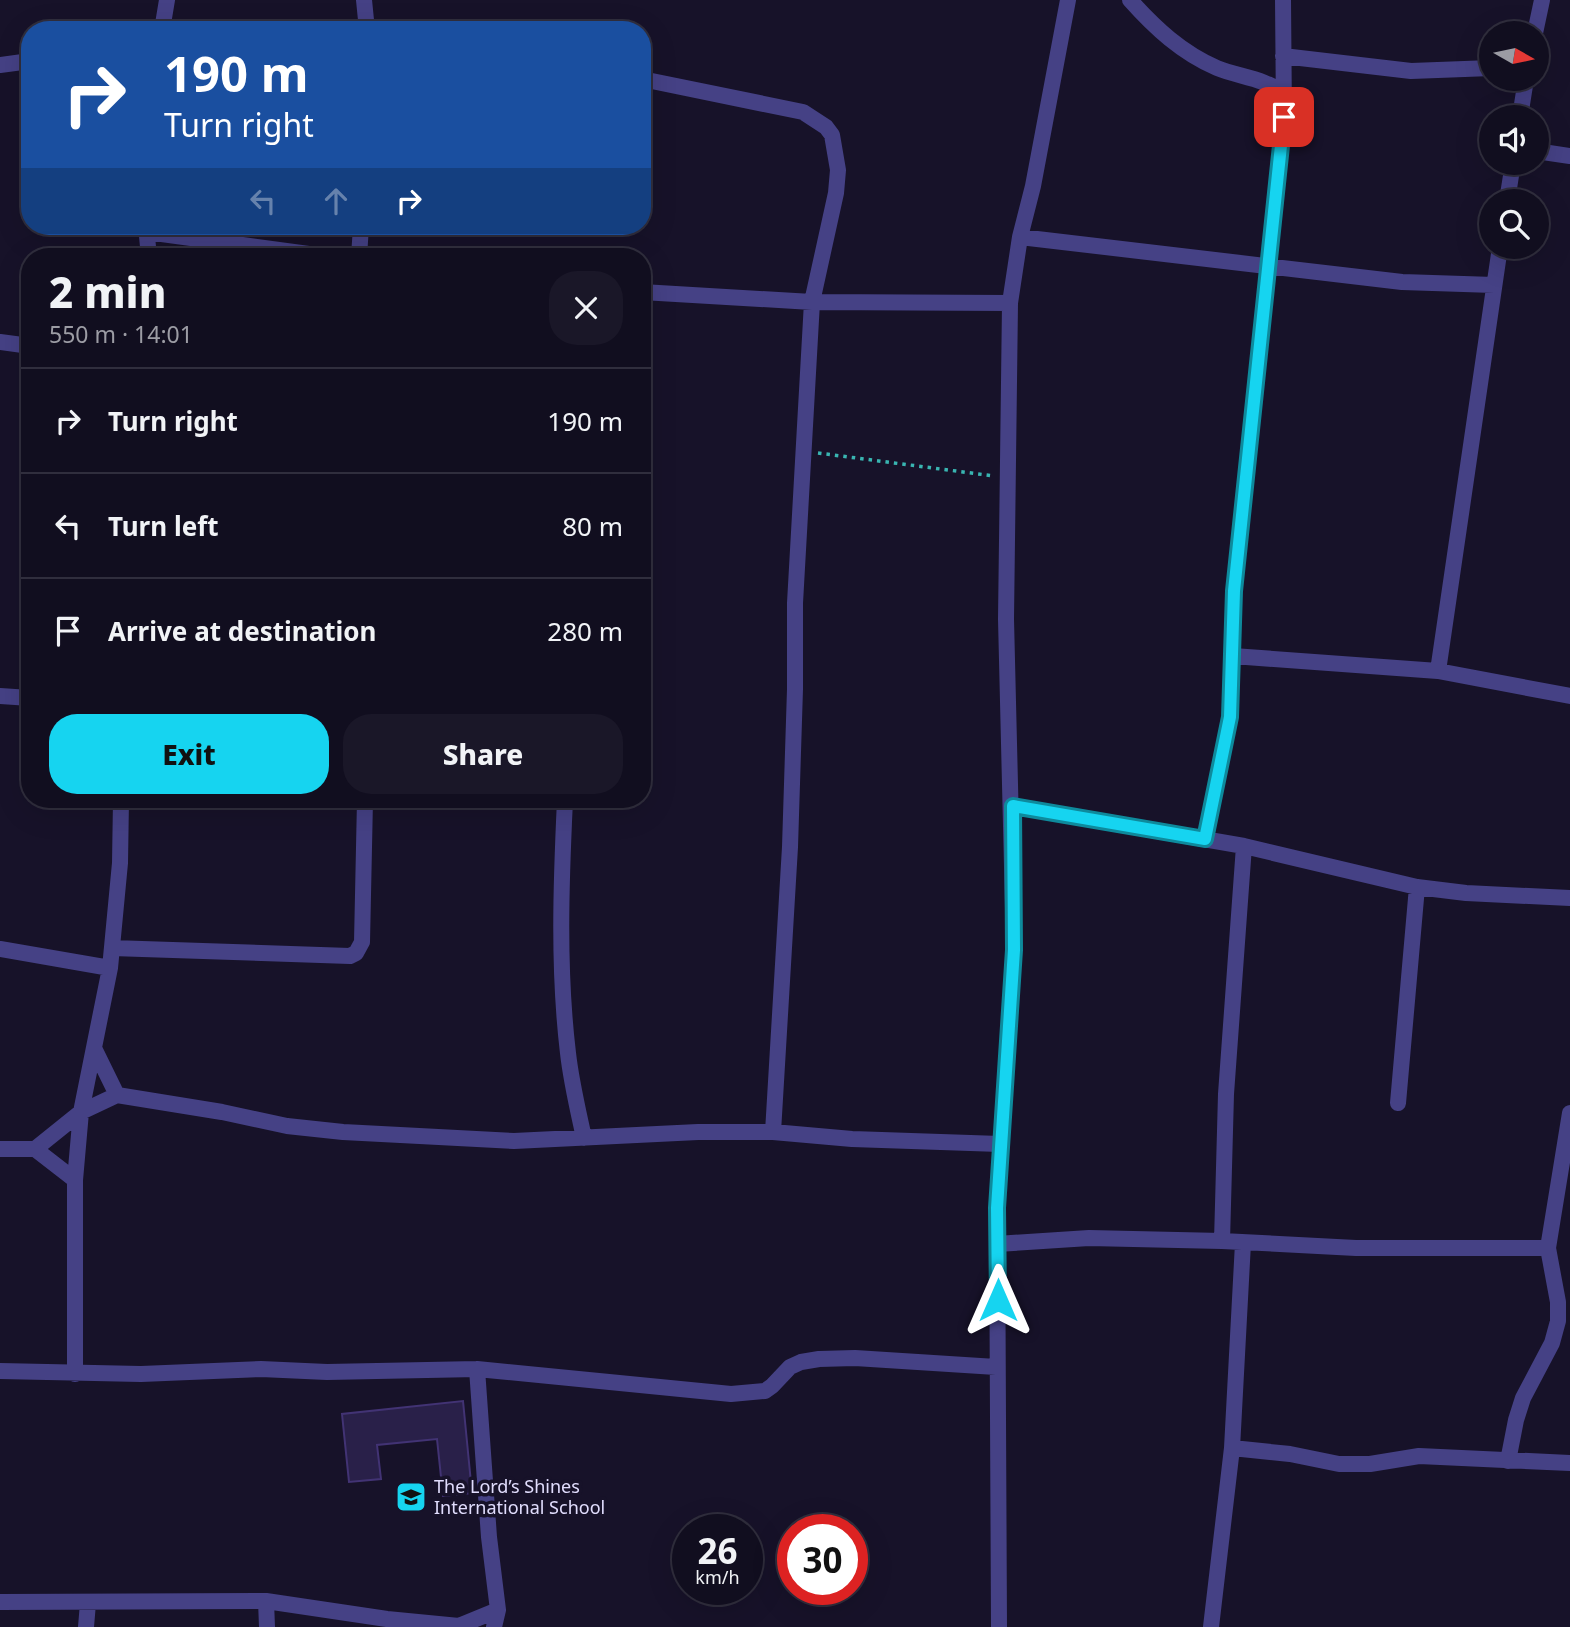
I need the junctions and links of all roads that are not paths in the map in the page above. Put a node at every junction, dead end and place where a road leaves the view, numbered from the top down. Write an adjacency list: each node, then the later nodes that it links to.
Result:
1 (167, 0): 7 (street)
2 (364, 0): 8 (street)
3 (1068, 0): 19 (street)
4 (1130, 0): 15 (street)
5 (1283, 0): 10 (street)
6 (1542, 0): 9 (street)
7 (164, 21)
8 (366, 21)
9 (1538, 21)
10 (1283, 56): 13 (street); 15 (street)
11 (21, 62): 12 (street)
12 (0, 65)
13 (1479, 68)
14 (651, 81): 25 (street)
15 (1284, 93): 22 (street)
16 (1549, 153): 17 (street)
17 (1570, 156)
18 (186, 235): 20 (street)
19 (1020, 237): 22 (street); 26 (street)
20 (272, 248)
21 (1498, 259): 23 (street)
22 (1268, 266): 23 (street); 29 (street)
23 (1494, 285): 30 (street)
24 (651, 293): 25 (street)
25 (812, 302): 26 (street); 50 (street)
26 (1010, 303): 34 (street)
27 (0, 342): 28 (street)
28 (21, 344)
29 (1233, 656): 30 (street); 38 (street)
30 (1438, 671): 32 (street)
31 (0, 696): 33 (street)
32 (1570, 696)
33 (21, 697)
34 (1013, 806): 38 (street); 52 (street)
35 (121, 808): 43 (street)
36 (365, 808): 43 (street)
37 (565, 808): 51 (street)
38 (1205, 839): 39 (street)
39 (1244, 846): 40 (street); 56 (street)
40 (1417, 887): 41 (street); 47 (street)
41 (1570, 898)
42 (0, 948): 44 (street)
43 (112, 948): 44 (street)
44 (110, 968): 45 (street)
45 (94, 1048): 46 (street); 48 (street)
46 (117, 1095): 48 (street); 51 (street)
47 (1398, 1103)
48 (80, 1112): 54 (street); 55 (street)
49 (1570, 1113): 59 (street)
50 (773, 1132): 51 (street); 52 (street)
51 (584, 1138)
52 (1000, 1144): 58 (street)
53 (0, 1149): 54 (street)
54 (35, 1149): 55 (street)
55 (75, 1180): 63 (street)
56 (1222, 1241): 57 (street); 58 (street)
57 (1243, 1243): 59 (street); 64 (street)
58 (997, 1244): 60 (street)
59 (1548, 1248): 65 (street)
60 (996, 1367): 61 (street); 74 (street)
61 (477, 1369): 63 (street); 70 (street)
62 (0, 1371): 63 (street)
63 (75, 1374)
64 (1232, 1448): 65 (street); 75 (street)
65 (1508, 1461): 66 (street)
66 (1570, 1463)
67 (266, 1601): 69 (street); 70 (street); 72 (street)
68 (0, 1602): 69 (street)
69 (88, 1603): 71 (street)
70 (498, 1610): 73 (street)
71 (86, 1627)
72 (267, 1627)
73 (494, 1627)
74 (1000, 1627)
75 (1211, 1627)

